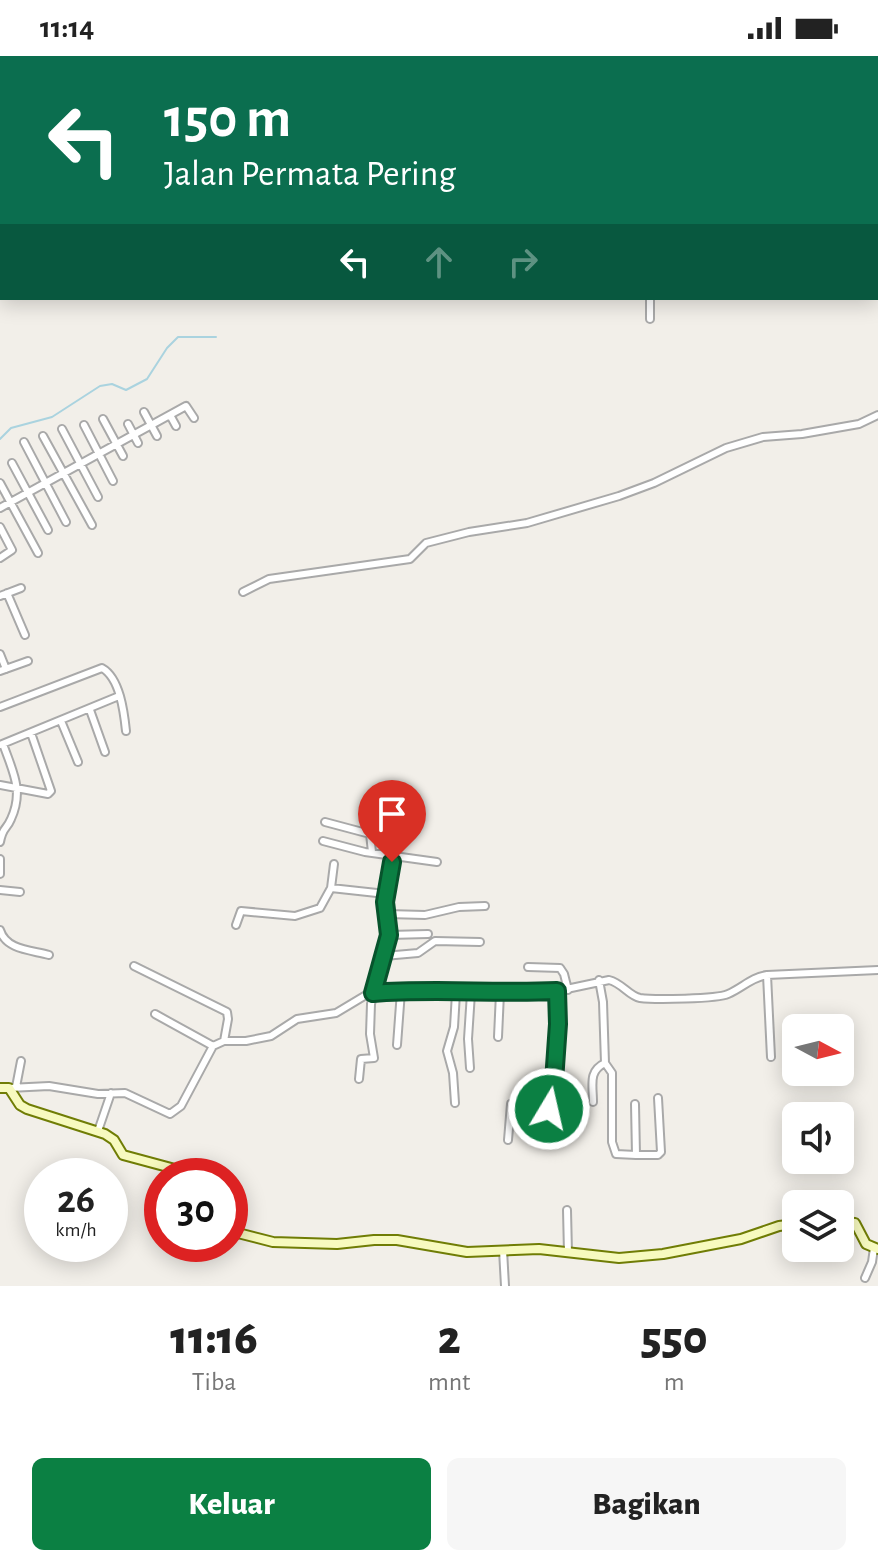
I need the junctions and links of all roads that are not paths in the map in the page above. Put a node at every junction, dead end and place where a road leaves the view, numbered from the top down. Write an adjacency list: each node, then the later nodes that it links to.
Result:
1 (650, 300): 2 (street)
2 (650, 319)
3 (144, 412): 10 (street)
4 (170, 415): 6 (street); 10 (street); 11 (street)
5 (878, 415): 38 (street)
6 (194, 418)
7 (103, 419): 18 (street)
8 (128, 424): 13 (street)
9 (84, 425): 19 (street)
10 (152, 425): 13 (street); 15 (street)
11 (176, 426)
12 (62, 429): 22 (street)
13 (134, 435): 17 (street); 18 (street)
14 (43, 436): 23 (street)
15 (157, 436)
16 (24, 442): 26 (street)
17 (138, 443)
18 (116, 444): 19 (street); 20 (street)
19 (99, 454): 22 (street); 24 (street)
20 (123, 456)
21 (12, 463): 27 (street)
22 (81, 465): 23 (street); 28 (street)
23 (64, 475): 26 (street); 32 (street)
24 (113, 481)
25 (0, 483): 29 (street)
26 (46, 485): 27 (street); 31 (street)
27 (28, 494): 29 (street); 34 (street)
28 (98, 497)
29 (11, 503): 30 (street); 35 (street)
30 (0, 508)
31 (66, 522)
32 (92, 525)
33 (0, 528): 36 (street)
34 (48, 530)
35 (38, 553)
36 (0, 558)
37 (21, 588): 39 (street)
38 (243, 592)
39 (4, 594): 40 (street)
40 (25, 635)
41 (0, 654): 43 (street)
42 (28, 661): 43 (street)
43 (3, 670)
44 (119, 696): 45 (street); 46 (street); 48 (street)
45 (0, 707)
46 (90, 710): 47 (street); 51 (street)
47 (61, 721): 49 (street); 52 (street)
48 (126, 731)
49 (31, 733): 50 (street); 54 (street)
50 (1, 745): 54 (street)
51 (105, 752)
52 (78, 762)
53 (0, 785): 54 (street)
54 (20, 790): 56 (street)
55 (325, 822): 59 (street)
56 (3, 824): 58 (street)
57 (323, 841): 59 (street)
58 (0, 842)
59 (372, 852): 60 (street)
60 (393, 856): 62 (street); 68 (street)
61 (0, 859): 64 (street)
62 (437, 862)
63 (334, 864): 65 (street)
64 (0, 874)
65 (331, 888): 68 (street); 71 (street)
66 (0, 890): 67 (street)
67 (20, 892)
68 (386, 894): 70 (street)
69 (485, 906): 70 (street)
70 (387, 914): 74 (street)
71 (236, 925)
72 (0, 930): 76 (street)
73 (428, 934): 74 (street)
74 (389, 935): 77 (street)
75 (480, 942): 77 (street)
76 (49, 955)
77 (384, 956): 86 (street)
78 (134, 966): 92 (street)
79 (528, 967): 83 (street)
80 (878, 970): 81 (street)
81 (767, 975): 82 (street); 95 (street)
82 (599, 980): 83 (street); 97 (street)
83 (568, 990): 85 (street)
84 (401, 991): 86 (street); 87 (street); 93 (street)
85 (557, 991): 89 (street); 107 (street)
86 (373, 993): 92 (street); 99 (street)
87 (456, 993): 88 (street); 104 (street)
88 (471, 993): 89 (street); 98 (street)
89 (500, 993): 91 (street)
90 (155, 1014): 94 (street)
91 (498, 1037)
92 (224, 1041): 94 (street)
93 (397, 1045)
94 (213, 1046): 101 (street)
95 (771, 1057)
96 (21, 1061): 100 (street)
97 (605, 1063): 103 (street); 108 (street)
98 (470, 1068)
99 (359, 1079)
100 (8, 1088): 101 (street); 106 (street)
101 (111, 1093): 106 (street)
102 (658, 1098): 108 (street)
103 (593, 1102)
104 (455, 1103)
105 (635, 1104): 108 (street)
106 (98, 1131): 109 (street)
107 (508, 1140)
108 (636, 1155)
109 (144, 1161)
110 (567, 1210): 116 (street)
111 (854, 1223): 114 (street)
112 (782, 1226): 116 (street)
113 (248, 1236): 115 (street)
114 (876, 1248): 117 (street)
115 (503, 1250): 116 (street); 118 (street)
116 (568, 1253)
117 (865, 1278)
118 (505, 1286)

